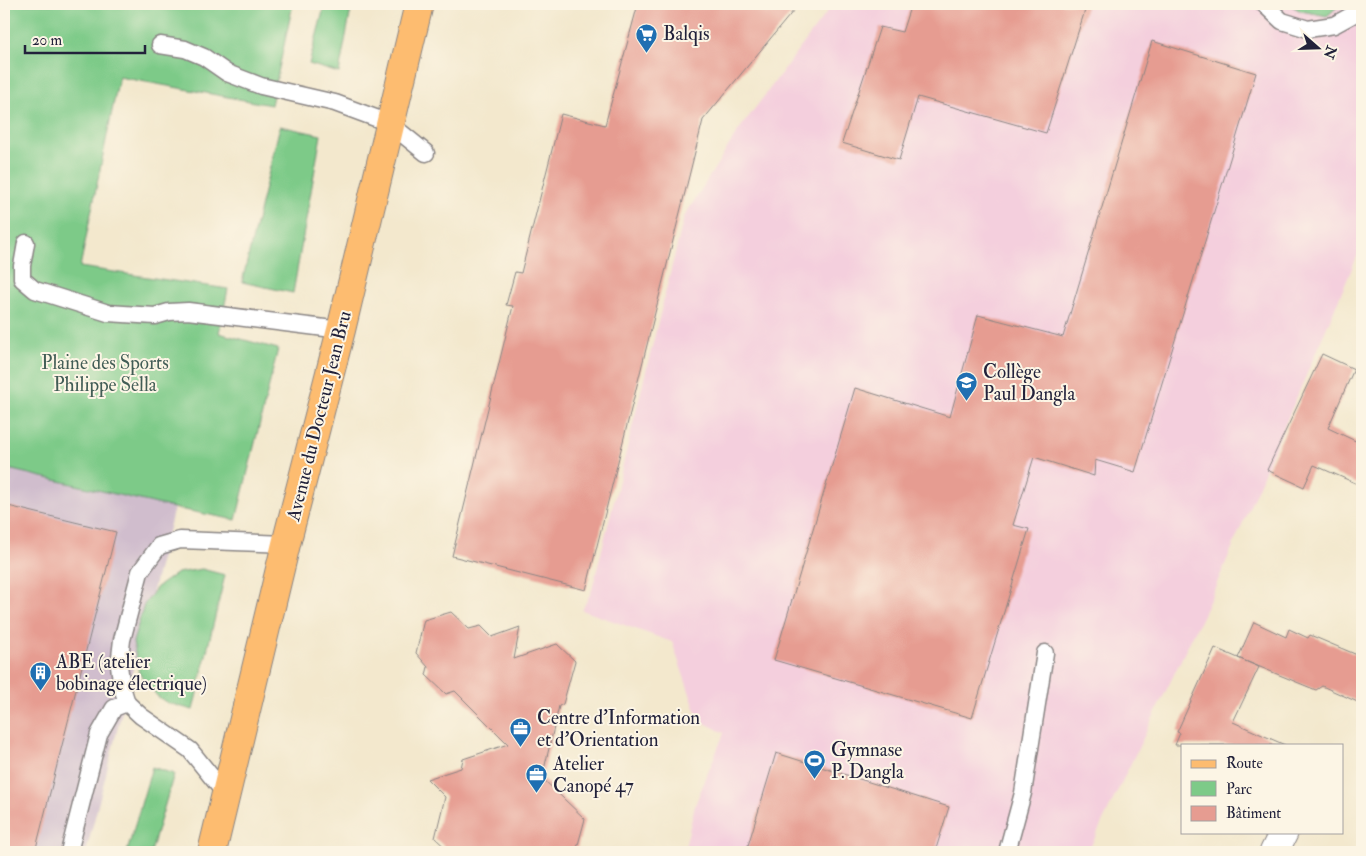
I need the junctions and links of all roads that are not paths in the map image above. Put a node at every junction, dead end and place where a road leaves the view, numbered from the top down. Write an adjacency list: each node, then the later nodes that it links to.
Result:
1 (419, 4): 5 (main road, Avenue du Docteur Jean Bru)
2 (1264, 4): 3 (lane)
3 (1362, 5)
4 (160, 46): 5 (lane)
5 (389, 123): 6 (lane); 8 (main road, Avenue du Docteur Jean Bru)
6 (426, 154)
7 (26, 243): 8 (lane)
8 (341, 330): 9 (main road, Avenue du Docteur Jean Bru)
9 (286, 544): 11 (lane); 12 (main road, Avenue du Docteur Jean Bru)
10 (1045, 653): 17 (lane)
11 (127, 703): 12 (lane); 15 (lane)
12 (227, 796): 14 (main road, Avenue du Docteur Jean Bru)
13 (1283, 834): 18 (street)
14 (215, 841): 16 (main road, Avenue du Docteur Jean Bru)
15 (69, 852)
16 (201, 852)
17 (1007, 852)
18 (1274, 852)

